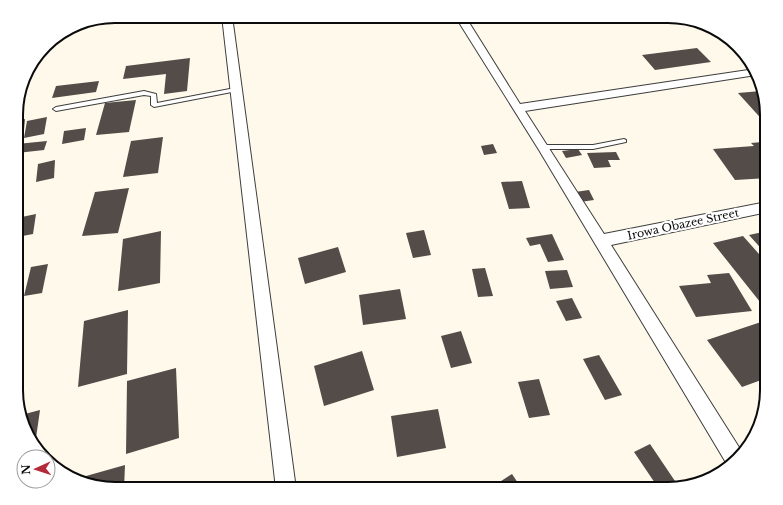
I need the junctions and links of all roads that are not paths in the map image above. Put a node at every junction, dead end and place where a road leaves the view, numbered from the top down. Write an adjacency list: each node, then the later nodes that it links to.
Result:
1 (228, 23): 4 (street)
2 (464, 23): 5 (street)
3 (750, 73): 5 (street)
4 (235, 90): 6 (lane); 12 (street)
5 (517, 108): 8 (street)
6 (56, 109)
7 (624, 141): 8 (lane)
8 (543, 147): 10 (street)
9 (760, 208): 10 (street, Irowa Obazee Street)
10 (600, 241): 11 (street)
11 (733, 455)
12 (285, 482)

